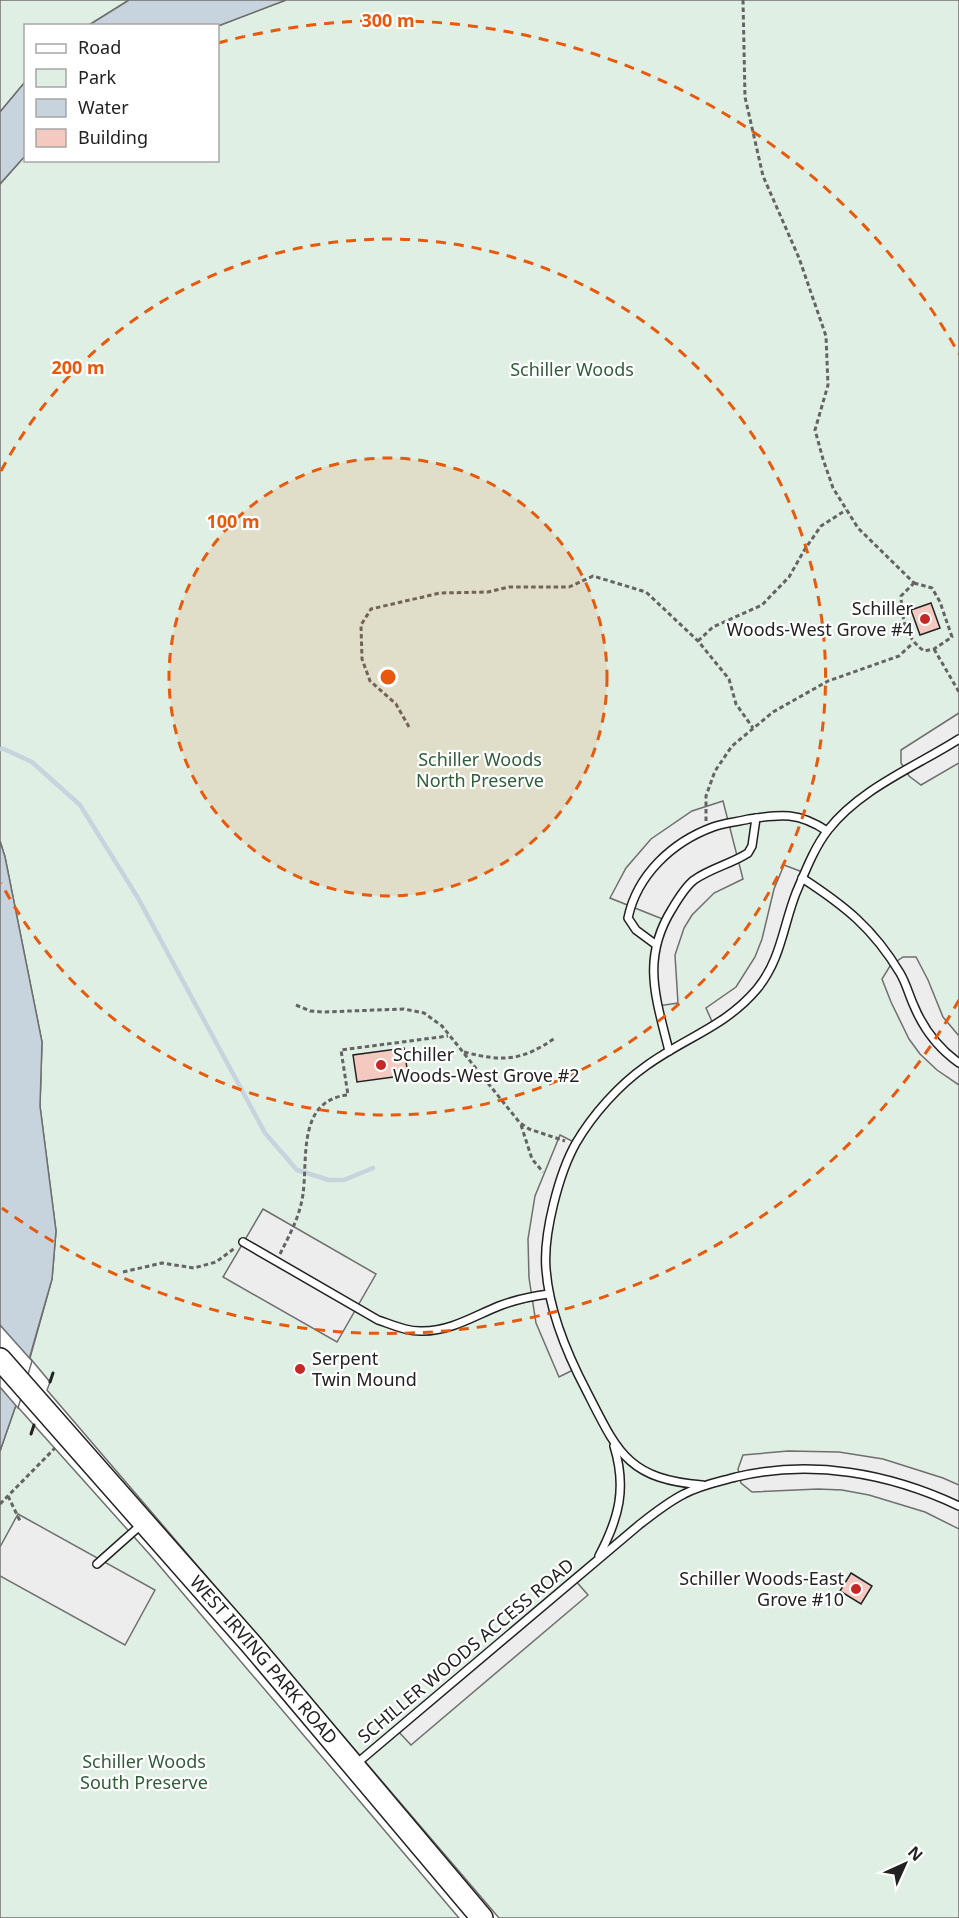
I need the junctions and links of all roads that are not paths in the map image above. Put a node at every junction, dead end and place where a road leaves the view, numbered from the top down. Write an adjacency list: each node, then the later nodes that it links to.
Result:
1 (959, 739): 3 (lane, SCHILLER WOODS ACCESS ROAD)
2 (756, 818): 3 (lane); 5 (lane); 5 (lane)
3 (827, 831): 4 (lane, SCHILLER WOODS ACCESS ROAD)
4 (802, 878): 6 (lane, SCHILLER WOODS ACCESS ROAD); 7 (lane)
5 (655, 944): 6 (lane)
6 (669, 1051): 9 (lane, SCHILLER WOODS ACCESS ROAD)
7 (959, 1063)
8 (243, 1242): 9 (lane)
9 (549, 1294): 11 (lane, SCHILLER WOODS ACCESS ROAD)
10 (0, 1359): 14 (main road, WEST IRVING PARK ROAD)
11 (612, 1441): 12 (lane, SCHILLER WOODS ACCESS ROAD); 15 (lane, SCHILLER WOODS ACCESS ROAD)
12 (702, 1485): 13 (lane, SCHILLER WOODS ACCESS ROAD); 15 (lane, SCHILLER WOODS ACCESS ROAD)
13 (959, 1506)
14 (144, 1522): 16 (lane); 17 (main road, WEST IRVING PARK ROAD)
15 (598, 1558): 17 (lane, SCHILLER WOODS ACCESS ROAD)
16 (97, 1564)
17 (354, 1766): 18 (main road, WEST IRVING PARK ROAD)
18 (482, 1918)

